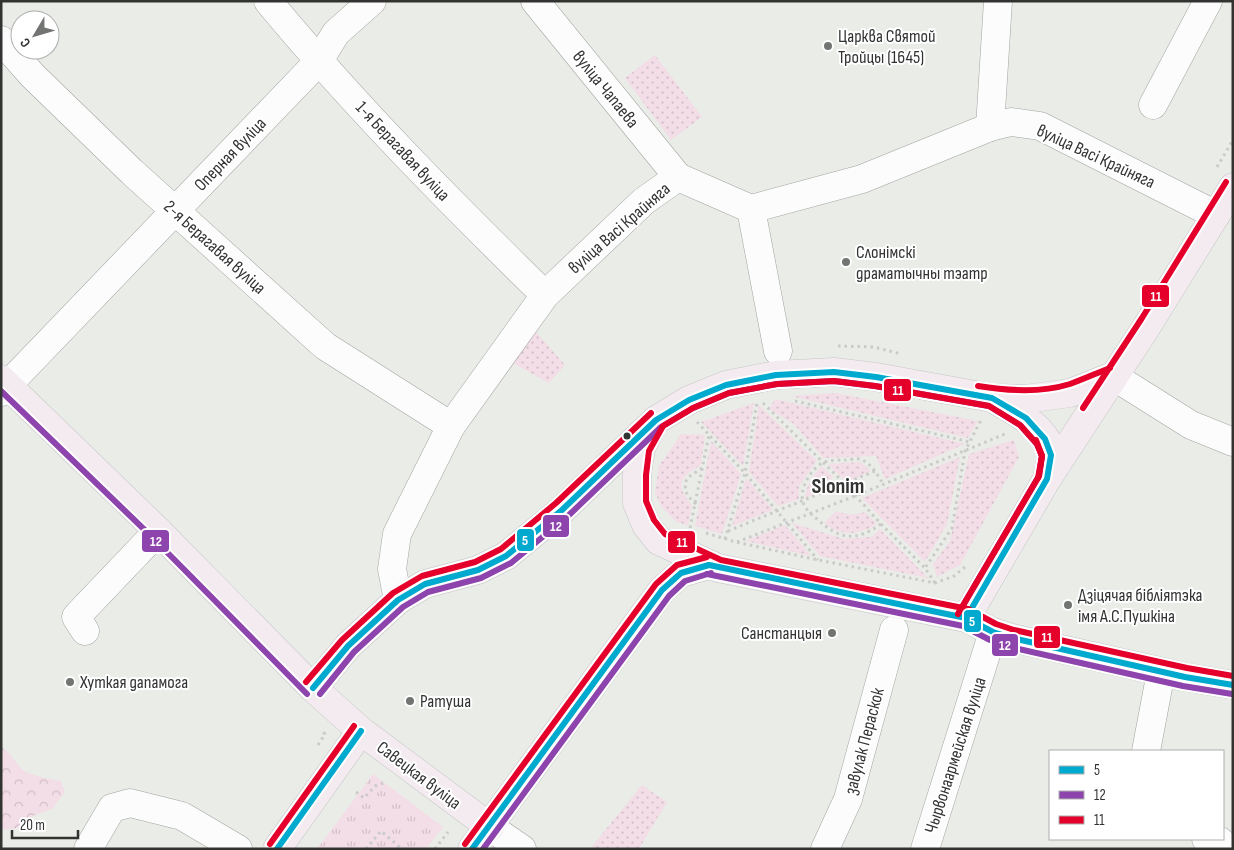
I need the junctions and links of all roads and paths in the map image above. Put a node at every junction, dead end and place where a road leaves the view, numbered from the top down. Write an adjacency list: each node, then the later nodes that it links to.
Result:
1 (268, 1): 7 (street, 1-я Берагавая вуліца)
2 (372, 1): 7 (street, Оперная вуліца)
3 (535, 1): 11 (street, вуліца Чапаева)
4 (998, 1): 9 (street)
5 (1208, 1): 8 (street)
6 (1, 40): 14 (street, 2-я Берагавая вуліца)
7 (318, 62): 14 (street, Оперная вуліца); 16 (street, 1-я Берагавая вуліца)
8 (1153, 105)
9 (990, 126): 13 (street, вуліца Васі Крайняга); 15 (street, вуліца Васі Крайняга)
10 (1233, 140): 12 (path)
11 (678, 177): 13 (street, вуліца Васі Крайняга); 16 (street, вуліца Васі Крайняга)
12 (1224, 180): 15 (main road)
13 (751, 209): 17 (street)
14 (175, 211): 19 (street, Оперная вуліца); 26 (street, 2-я Берагавая вуліца)
15 (1216, 215): 18 (main road)
16 (545, 295): 26 (street, вуліца Васі Крайняга)
17 (778, 351)
18 (1113, 376): 23 (main road); 30 (street); 36 (main road)
19 (3, 386): 46 (main road, Савецкая вуліца)
20 (758, 398): 21 (path); 32 (path); 35 (path)
21 (750, 400)
22 (792, 400): 29 (path)
23 (991, 410): 25 (main road); 29 (path); 36 (main road)
24 (704, 418): 28 (path)
25 (656, 420): 52 (main road); 55 (main road)
26 (451, 426): 55 (street, вуліца Васі Крайняга)
27 (1011, 431): 31 (path)
28 (709, 435): 33 (path); 35 (path)
29 (970, 442): 31 (path)
30 (1233, 442)
31 (965, 451): 38 (path); 53 (path)
32 (823, 463): 34 (path); 37 (path); 40 (path)
33 (703, 468): 41 (path); 41 (path)
34 (876, 471): 37 (path); 38 (path)
35 (745, 473): 42 (path); 47 (path)
36 (1047, 479): 56 (main road)
37 (845, 484): 39 (path); 40 (path)
38 (883, 484): 39 (path)
39 (855, 496): 43 (path); 45 (path)
40 (802, 502): 42 (path); 43 (path)
41 (696, 504): 48 (path)
42 (777, 511): 44 (path); 47 (path)
43 (810, 514): 44 (path); 45 (path)
44 (786, 522): 49 (path); 50 (path)
45 (881, 524): 53 (path)
46 (158, 531): 58 (street); 62 (main road, Савецкая вуліца)
47 (728, 531): 48 (path)
48 (725, 539): 49 (path)
49 (736, 542): 50 (path)
50 (818, 560): 54 (path)
51 (969, 560): 54 (path)
52 (708, 565): 56 (main road); 69 (main road)
53 (926, 568): 54 (path)
54 (935, 583)
55 (398, 600): 62 (main road)
56 (966, 618): 59 (main road)
57 (894, 630): 80 (street, завулак Пераскок)
58 (85, 631)
59 (993, 632): 60 (main road); 81 (street, Чырвонаармейская вуліца)
60 (1161, 672): 61 (main road); 66 (street)
61 (1233, 685)
62 (313, 688): 64 (main road, Савецкая вуліца)
63 (321, 728): 65 (path)
64 (361, 731): 69 (main road, Савецкая вуліца); 76 (main road)
65 (316, 748)
66 (1146, 750)
67 (391, 780): 68 (path)
68 (356, 792)
69 (490, 827): 72 (main road); 79 (street, Савецкая вуліца)
70 (449, 828): 71 (path)
71 (448, 832): 72 (path); 78 (path)
72 (463, 843)
73 (400, 848): 77 (path)
74 (88, 849): 75 (street)
75 (238, 849)
76 (277, 849)
77 (366, 849)
78 (435, 849)
79 (522, 849)
80 (826, 849)
81 (925, 849)

